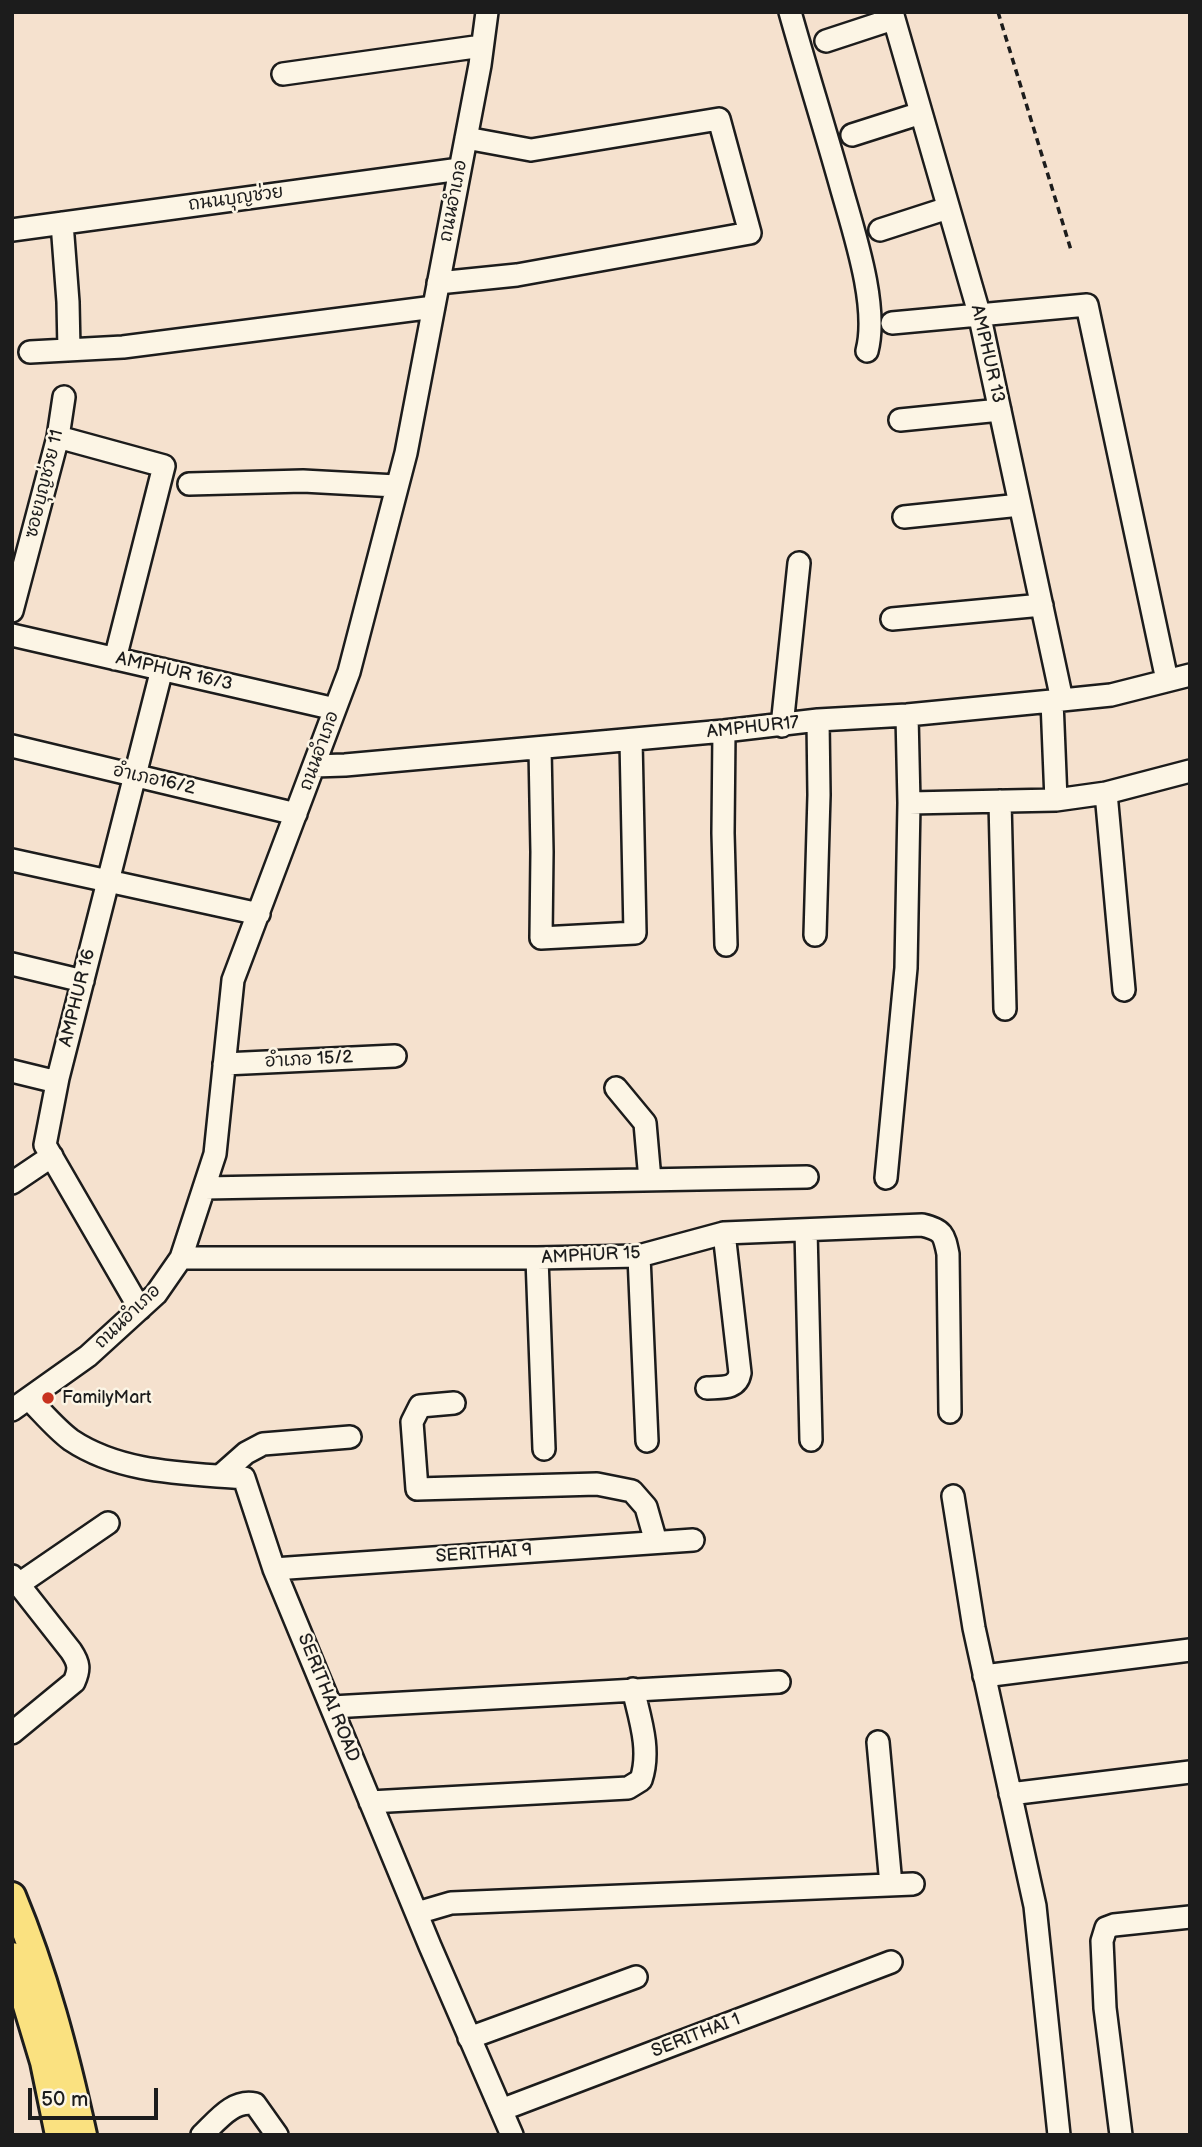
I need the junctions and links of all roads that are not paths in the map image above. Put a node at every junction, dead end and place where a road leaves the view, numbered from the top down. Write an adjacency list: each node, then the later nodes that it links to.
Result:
1 (486, 12): 5 (street, ถนนอำเภอ)
2 (790, 12): 20 (street)
3 (893, 16): 4 (street); 7 (street, AMPHUR 13)
4 (826, 41)
5 (482, 46): 6 (street); 9 (street, ถนนอำเภอ)
6 (283, 74)
7 (920, 113): 8 (street); 11 (street, AMPHUR 13)
8 (852, 135)
9 (466, 138): 10 (street, ถนนอำเภอ); 15 (street)
10 (460, 169): 12 (street, ถนนบุญช่วย); 15 (street, ถนนอำเภอ)
11 (948, 208): 14 (street); 17 (street, AMPHUR 13)
12 (62, 223): 13 (street, ถนนบุญช่วย); 19 (street)
13 (12, 230)
14 (880, 230)
15 (438, 283): 16 (street, ถนนอำเภอ)
16 (434, 307): 19 (street); 27 (street, ถนนอำเภอ)
17 (979, 313): 18 (street); 23 (street, AMPHUR 13); 38 (street)
18 (892, 323)
19 (69, 350): 21 (street)
20 (867, 351)
21 (30, 352)
22 (64, 397): 25 (street, ซอยบุญช่วย 11)
23 (1000, 410): 24 (street); 28 (street, AMPHUR 13)
24 (900, 420)
25 (58, 437): 32 (street, ซอยบุญช่วย 11); 35 (street)
26 (189, 484): 27 (street)
27 (396, 486): 40 (street, ถนนอำเภอ)
28 (1020, 505): 29 (street); 31 (street, AMPHUR 13)
29 (904, 517)
30 (799, 563): 43 (street)
31 (1042, 605): 33 (street); 39 (street, AMPHUR 13)
32 (12, 611)
33 (892, 619)
34 (12, 635): 35 (street, AMPHUR 16/3)
35 (115, 659): 36 (street, AMPHUR 16/3)
36 (162, 669): 40 (street, AMPHUR 16/3); 50 (street, AMPHUR 16)
37 (1190, 675): 38 (street, AMPHUR17)
38 (1167, 680): 39 (street, AMPHUR17)
39 (1057, 701): 41 (street, AMPHUR17); 52 (street, AMPHUR 13)
40 (335, 709): 48 (street, ถนนอำเภอ)
41 (907, 715): 42 (street, AMPHUR17); 54 (street)
42 (818, 720): 43 (street, AMPHUR17); 59 (street)
43 (782, 726): 44 (street, AMPHUR17)
44 (724, 732): 45 (street, AMPHUR17); 60 (street)
45 (631, 740): 47 (street, AMPHUR17); 47 (street)
46 (12, 746): 50 (street, อำเภอ16/2)
47 (540, 748): 48 (street, AMPHUR17)
48 (314, 766): 55 (street, ถนนอำเภอ)
49 (1190, 771): 51 (street)
50 (135, 775): 55 (street, อำเภอ16/2); 57 (street, AMPHUR 16)
51 (1106, 793): 52 (street); 63 (street)
52 (1056, 800): 53 (street)
53 (1000, 801): 54 (street); 64 (street)
54 (909, 803): 72 (street)
55 (296, 814): 58 (street, ถนนอำเภอ)
56 (12, 860): 57 (street)
57 (108, 881): 58 (street); 62 (street, AMPHUR 16)
58 (259, 914): 66 (street, ถนนอำเภอ)
59 (815, 935)
60 (726, 945)
61 (12, 964): 62 (street)
62 (83, 981): 68 (street, AMPHUR 16)
63 (1124, 990)
64 (1005, 1009)
65 (394, 1056): 66 (street, อำเภอ 15/2)
66 (225, 1064): 75 (street, ถนนอำเภอ)
67 (12, 1071): 68 (street)
68 (57, 1082): 70 (street, AMPHUR 16)
69 (616, 1088): 73 (street)
70 (52, 1156): 74 (street); 81 (street, AMPHUR 16)
71 (807, 1177): 73 (street)
72 (886, 1178)
73 (650, 1180): 75 (street)
74 (14, 1181)
75 (205, 1188): 79 (street, ถนนอำเภอ)
76 (806, 1230): 77 (street, AMPHUR 15); 85 (street, AMPHUR 15); 87 (street)
77 (724, 1233): 78 (street, AMPHUR 15); 82 (street)
78 (639, 1256): 80 (street, AMPHUR 15); 88 (street)
79 (181, 1258): 80 (street, AMPHUR 15); 81 (street, ถนนอำเภอ)
80 (537, 1258): 89 (street)
81 (140, 1309): 83 (street, ถนนอำเภอ)
82 (707, 1388)
83 (20, 1404): 90 (street, SERITHAI ROAD)
84 (454, 1404): 94 (street)
85 (950, 1412)
86 (350, 1437): 90 (street)
87 (811, 1440)
88 (647, 1441)
89 (544, 1449)
90 (220, 1476): 95 (street, SERITHAI ROAD)
91 (953, 1496): 98 (street)
92 (108, 1523): 96 (street)
93 (693, 1539): 94 (street, SERITHAI 9)
94 (656, 1542): 95 (street, SERITHAI 9)
95 (275, 1569): 101 (street, SERITHAI ROAD)
96 (16, 1580): 102 (street)
97 (1190, 1650): 98 (street)
98 (984, 1676): 105 (street)
99 (779, 1682): 100 (street)
100 (633, 1689): 101 (street); 106 (street)
101 (332, 1707): 106 (street, SERITHAI ROAD)
102 (12, 1733)
103 (878, 1742): 108 (street)
104 (1190, 1772): 105 (street)
105 (1010, 1794): 122 (street)
106 (370, 1802): 110 (street, SERITHAI ROAD)
107 (913, 1884): 108 (street)
108 (891, 1885): 110 (street)
109 (12, 1896): 118 (main road)
110 (417, 1913): 115 (street, SERITHAI ROAD)
111 (1190, 1917): 123 (street)
112 (12, 1956): 117 (main road)
113 (891, 1962): 116 (street, SERITHAI 1)
114 (636, 1977): 115 (street)
115 (469, 2038): 116 (street, SERITHAI ROAD)
116 (501, 2110): 121 (street, SERITHAI ROAD)
117 (59, 2135)
118 (83, 2135)
119 (202, 2135): 120 (street)
120 (278, 2135)
121 (512, 2135)
122 (1059, 2135)
123 (1121, 2135)

